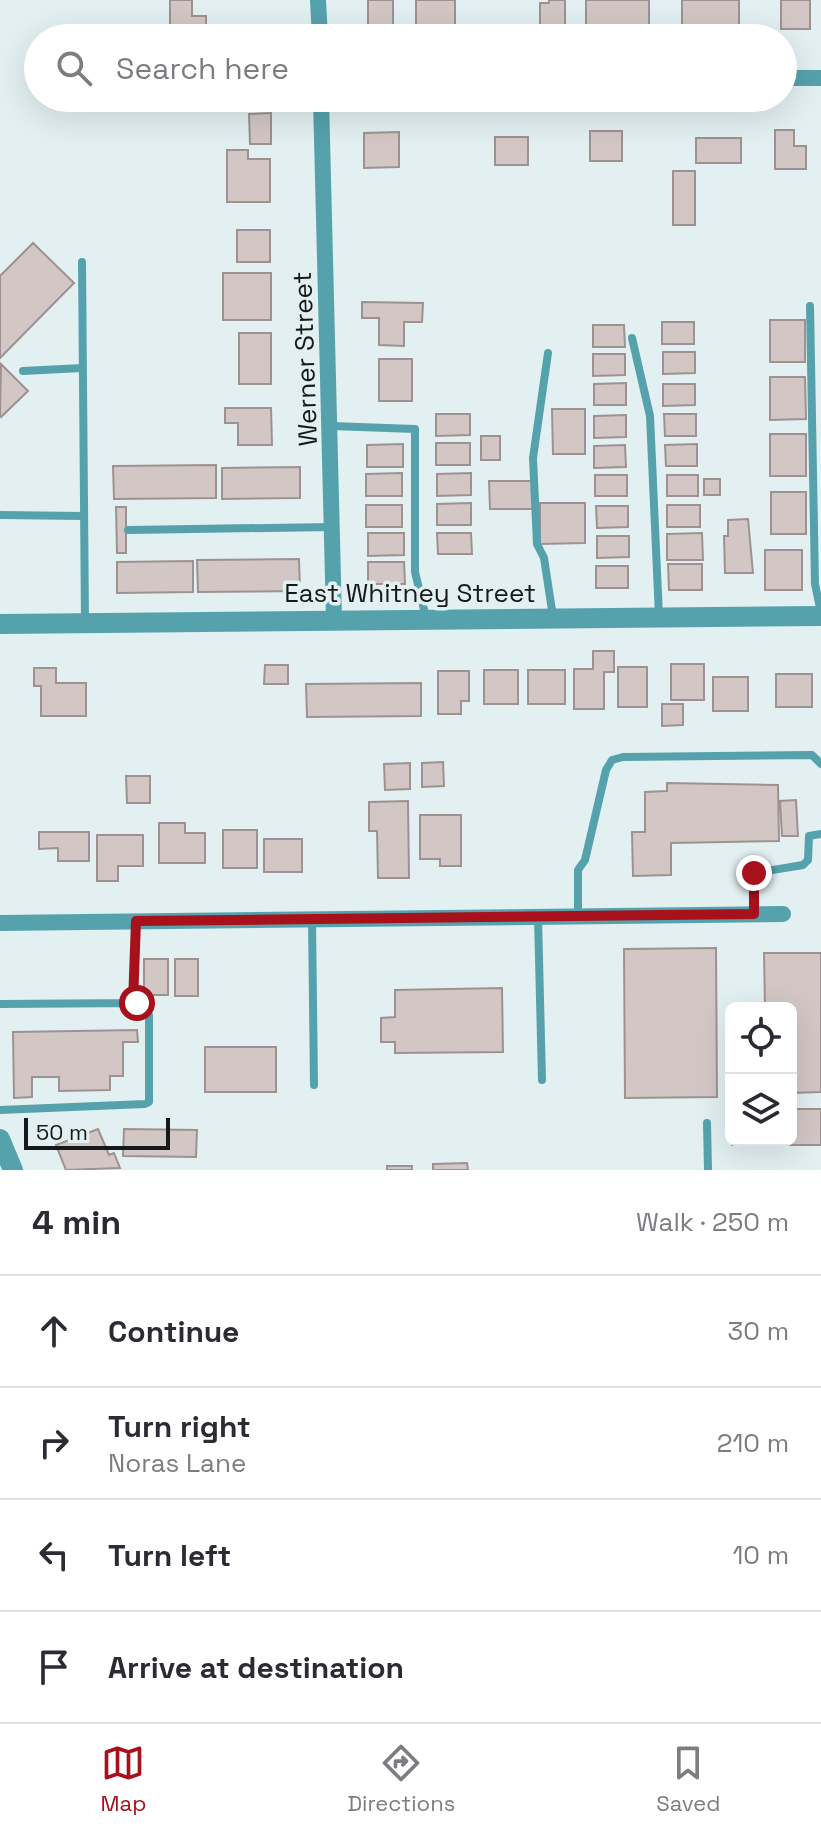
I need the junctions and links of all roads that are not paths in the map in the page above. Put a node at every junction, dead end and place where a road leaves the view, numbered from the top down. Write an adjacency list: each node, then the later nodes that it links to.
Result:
1 (318, 0): 2 (street)
2 (319, 24)
3 (797, 78): 4 (street)
4 (821, 78)
5 (321, 112): 12 (street, Werner Street)
6 (82, 262): 10 (lane)
7 (810, 306): 17 (lane)
8 (632, 338): 18 (lane)
9 (548, 353): 19 (lane)
10 (82, 368): 11 (lane); 14 (lane)
11 (23, 371)
12 (331, 426): 15 (street, Werner Street); 21 (lane)
13 (0, 515): 14 (lane)
14 (82, 516): 22 (lane)
15 (333, 527): 16 (lane); 20 (street, Werner Street)
16 (128, 530)
17 (821, 614): 18 (street, East Whitney Street)
18 (659, 617): 19 (street, East Whitney Street)
19 (553, 618): 21 (street, East Whitney Street)
20 (334, 619): 21 (street, East Whitney Street); 22 (street, East Whitney Street)
21 (427, 619)
22 (85, 623): 23 (street, East Whitney Street)
23 (0, 624)
24 (821, 764): 29 (lane)
25 (821, 834): 26 (lane)
26 (754, 914): 27 (street); 29 (street)
27 (783, 914)
28 (538, 916): 29 (street); 30 (street); 35 (lane)
29 (578, 916)
30 (312, 919): 31 (street); 36 (lane)
31 (136, 921): 32 (street); 33 (lane)
32 (0, 923)
33 (133, 1003): 34 (lane); 37 (lane)
34 (0, 1004)
35 (542, 1080)
36 (314, 1085)
37 (0, 1110)
38 (707, 1123): 41 (lane)
39 (0, 1139): 40 (street)
40 (13, 1170)
41 (708, 1170)

